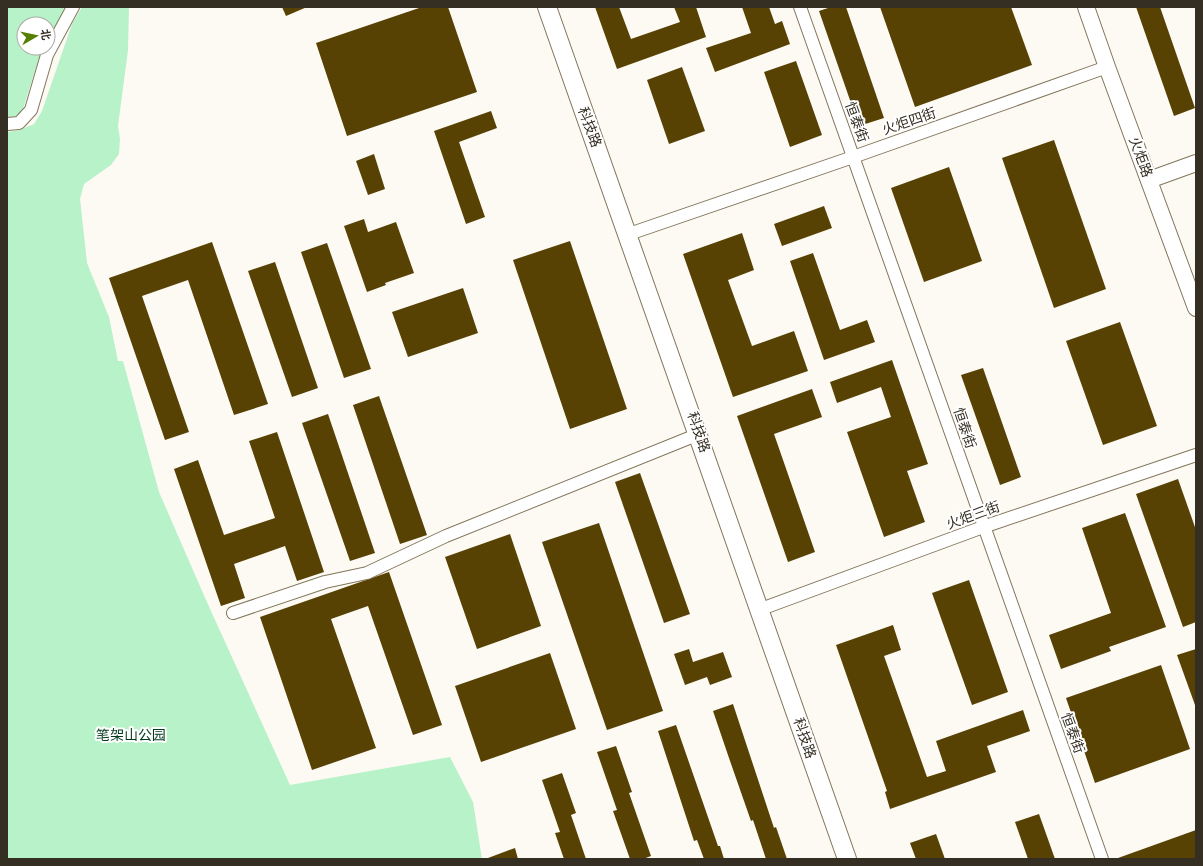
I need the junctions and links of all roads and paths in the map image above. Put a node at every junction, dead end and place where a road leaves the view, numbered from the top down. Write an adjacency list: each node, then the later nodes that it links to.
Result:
1 (73, 7): 6 (street)
2 (547, 7): 10 (main road, 科技路)
3 (800, 7): 7 (street, 恒泰街)
4 (1086, 7): 5 (main road, 火炬路)
5 (1107, 67): 7 (street, 火炬四街); 9 (main road, 火炬路)
6 (7, 124)
7 (853, 156): 10 (street, 火炬四街); 14 (street, 恒泰街)
8 (1196, 163): 9 (main road)
9 (1149, 180): 11 (main road, 火炬路)
10 (629, 234): 12 (main road, 科技路)
11 (1196, 308)
12 (699, 434): 15 (main road, 科技路); 16 (street)
13 (1196, 454): 14 (street, 火炬三街)
14 (983, 527): 15 (street, 火炬三街); 18 (street, 恒泰街)
15 (761, 609): 17 (main road, 科技路)
16 (233, 613)
17 (846, 859)
18 (1102, 859)

